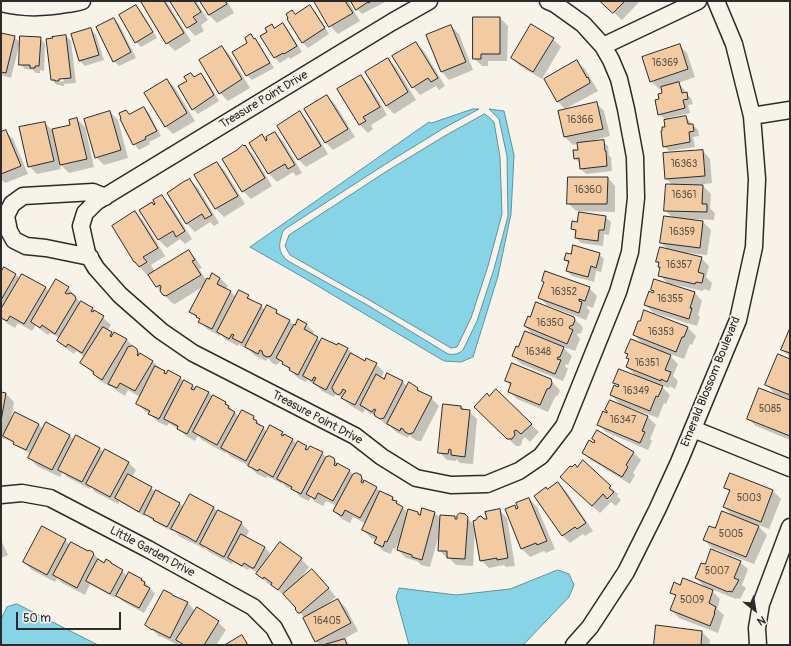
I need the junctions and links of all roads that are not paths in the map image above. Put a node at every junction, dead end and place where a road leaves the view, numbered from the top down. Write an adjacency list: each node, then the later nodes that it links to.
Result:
1 (82, 1): 6 (street)
2 (429, 1): 10 (street, Treasure Point Drive)
3 (548, 1): 7 (street, Treasure Point Drive)
4 (698, 1): 7 (street)
5 (716, 1): 9 (street, Emerald Blossom Boulevard)
6 (1, 3)
7 (603, 46): 11 (street, Treasure Point Drive)
8 (790, 110): 9 (street)
9 (752, 116): 12 (street, Emerald Blossom Boulevard)
10 (105, 197): 11 (street, Treasure Point Drive); 11 (street)
11 (90, 257)
12 (692, 429): 13 (street); 17 (street, Emerald Blossom Boulevard)
13 (790, 468)
14 (3, 490): 16 (street, Little Garden Drive)
15 (790, 527): 18 (street)
16 (283, 645)
17 (574, 645)
18 (758, 645)

